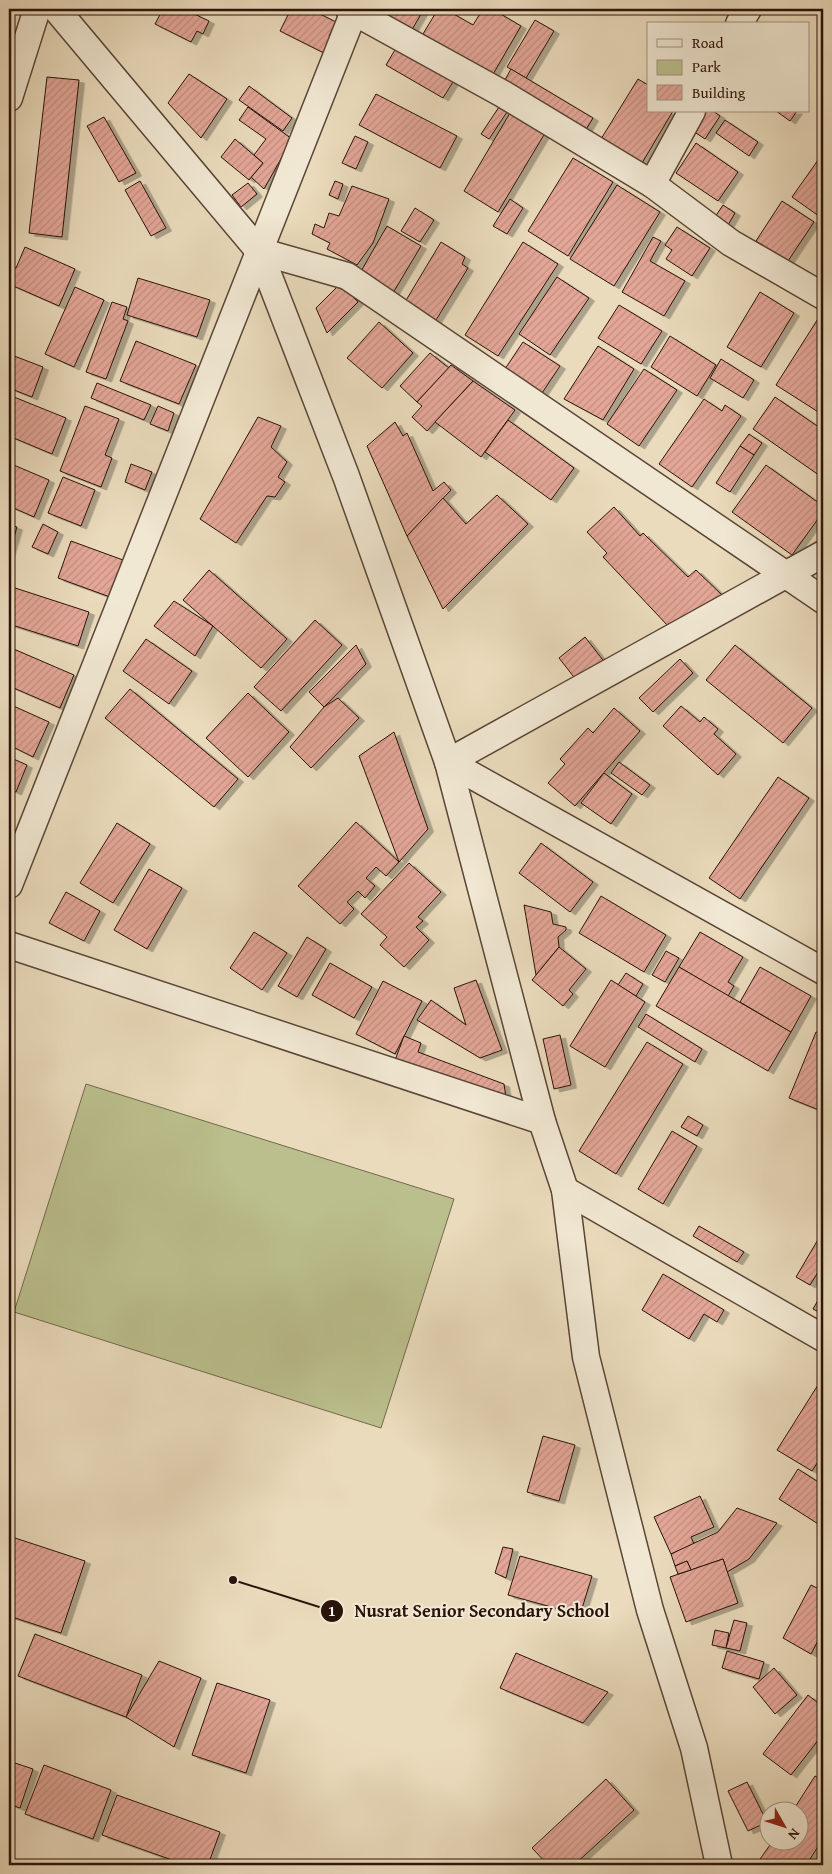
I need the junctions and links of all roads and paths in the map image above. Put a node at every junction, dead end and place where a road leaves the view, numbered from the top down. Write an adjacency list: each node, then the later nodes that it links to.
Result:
1 (37, 9): 6 (street)
2 (56, 9): 9 (street)
3 (353, 9): 8 (street); 9 (street)
4 (748, 9): 5 (street)
5 (740, 22)
6 (9, 98)
7 (691, 112): 8 (street)
8 (652, 184): 10 (street)
9 (259, 251): 12 (street); 14 (street); 15 (street)
10 (823, 296)
11 (823, 554): 12 (street)
12 (787, 576): 13 (street); 14 (street)
13 (823, 600)
14 (448, 762): 17 (street); 18 (street)
15 (9, 884)
16 (9, 945): 18 (street)
17 (823, 971)
18 (542, 1121): 19 (street)
19 (565, 1190): 20 (street); 21 (street)
20 (823, 1338)
21 (719, 1865)

